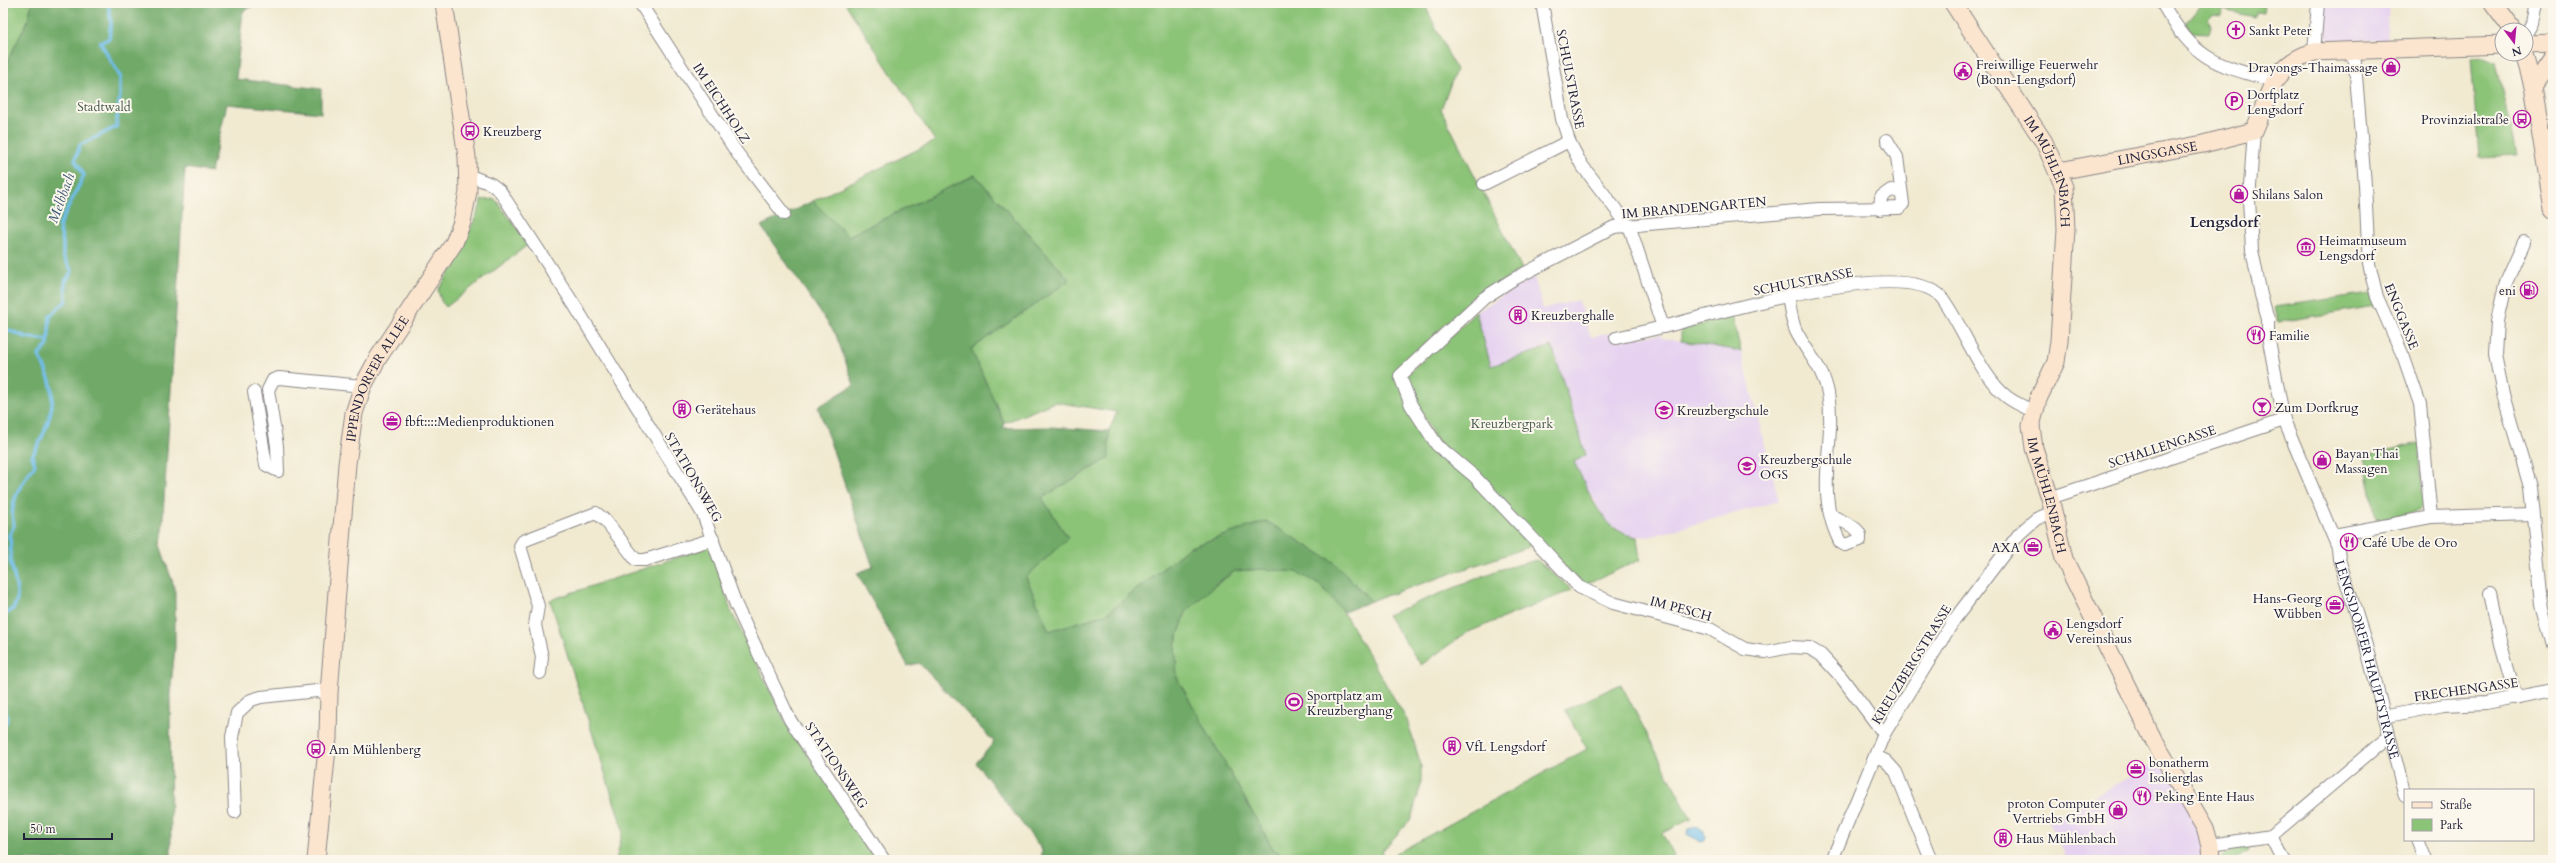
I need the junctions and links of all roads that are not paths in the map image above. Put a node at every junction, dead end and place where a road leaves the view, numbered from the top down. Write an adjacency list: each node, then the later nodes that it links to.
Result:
1 (444, 3): 24 (street, IPPENDORFER ALLEE)
2 (640, 3): 27 (street, IM EICHHOLZ)
3 (1542, 3): 22 (street, SCHULSTRASSE)
4 (2162, 3): 18 (street)
5 (2318, 3): 15 (street)
6 (2493, 3): 9 (street)
7 (2536, 3): 10 (street)
8 (1956, 4): 23 (street, IM MÜHLENBACH)
9 (2507, 22)
10 (2532, 22)
11 (2553, 43): 12 (street)
12 (2534, 44)
13 (2494, 45): 14 (street, LENGSDORFER HAUPTSTRASSE)
14 (2354, 51): 15 (street, LENGSDORFER HAUPTSTRASSE); 40 (street, ENGGASSE)
15 (2314, 52): 18 (street, LENGSDORFER HAUPTSTRASSE)
16 (2553, 57): 19 (street)
17 (2526, 62): 19 (street)
18 (2274, 82): 20 (street, LENGSDORFER HAUPTSTRASSE)
19 (2533, 86): 26 (street)
20 (2254, 131): 23 (street, LINGSGASSE); 36 (street, LENGSDORFER HAUPTSTRASSE)
21 (1887, 140): 28 (street, IM BRANDENGARTEN)
22 (1569, 141): 25 (street); 28 (street, SCHULSTRASSE)
23 (2059, 171): 35 (street, IM MÜHLENBACH)
24 (468, 175): 33 (street, IPPENDORFER ALLEE); 42 (street, STATIONSWEG)
25 (1484, 184)
26 (2553, 209)
27 (784, 214)
28 (1630, 228): 31 (street, SCHULSTRASSE); 43 (street, IM BRANDENGARTEN)
29 (2524, 242): 38 (street)
30 (1788, 295): 31 (street, SCHULSTRASSE); 35 (street, SCHULSTRASSE); 39 (street)
31 (1663, 327): 32 (street, SCHULSTRASSE)
32 (1616, 338)
33 (363, 386): 34 (street); 48 (street, IPPENDORFER ALLEE)
34 (254, 392)
35 (2034, 411): 37 (street, IM MÜHLENBACH)
36 (2284, 420): 37 (street, SCHALLENGASSE); 41 (street, LENGSDORFER HAUPTSTRASSE)
37 (2051, 505): 51 (street, KREUZBERGSTRASSE); 58 (street, IM MÜHLENBACH)
38 (2532, 514): 40 (street); 45 (street)
39 (1832, 515)
40 (2431, 517): 41 (street)
41 (2334, 535): 50 (street, LENGSDORFER HAUPTSTRASSE)
42 (713, 539): 46 (street); 60 (street, STATIONSWEG)
43 (1541, 548): 51 (street, IM PESCH)
44 (2490, 593): 49 (street)
45 (2553, 645)
46 (540, 673)
47 (2553, 690): 49 (street, FRECHENGASSE)
48 (329, 693): 55 (street); 59 (street, IPPENDORFER ALLEE)
49 (2516, 698): 50 (street, FRECHENGASSE)
50 (2383, 717): 52 (street, LENGSDORFER HAUPTSTRASSE)
51 (1884, 734): 53 (street, KREUZBERGSTRASSE)
52 (2388, 737): 54 (street, LENGSDORFER HAUPTSTRASSE); 56 (street)
53 (1876, 756): 61 (street, KREUZBERGSTRASSE); 62 (street)
54 (2404, 793)
55 (235, 812)
56 (2271, 836): 58 (street); 63 (street)
57 (2417, 841): 64 (street)
58 (2210, 852)
59 (316, 860)
60 (884, 860)
61 (1832, 860)
62 (1931, 860)
63 (2283, 860)
64 (2425, 860)

